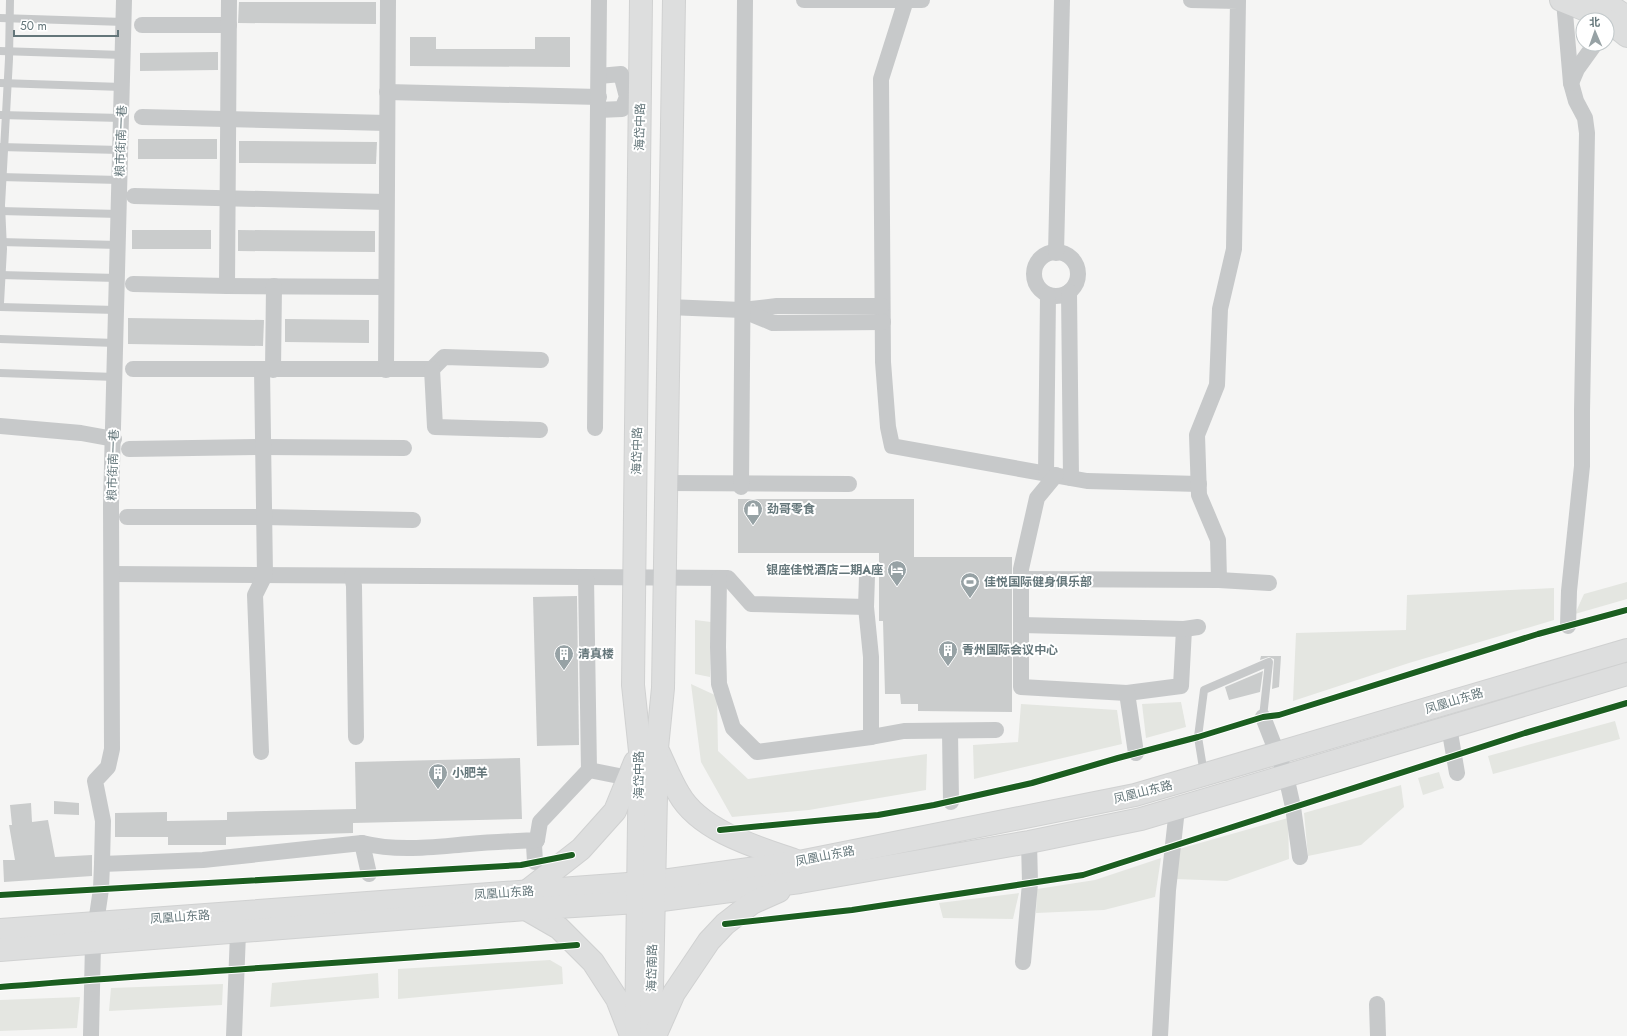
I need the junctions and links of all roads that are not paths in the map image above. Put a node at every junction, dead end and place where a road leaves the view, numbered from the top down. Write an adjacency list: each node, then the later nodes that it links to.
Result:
1 (10, 0): 19 (lane)
2 (124, 0): 20 (street, 粮市街南一巷)
3 (229, 0): 22 (street)
4 (388, 0): 33 (street)
5 (599, 0): 29 (street)
6 (641, 0): 34 (main road, 海岱中路)
7 (674, 0): 64 (main road, 海岱中路)
8 (745, 0): 66 (street)
9 (804, 0): 10 (street)
10 (906, 0): 11 (street); 62 (street)
11 (922, 0)
12 (1062, 0): 52 (street)
13 (1191, 0): 87 (street)
14 (1562, 1): 15 (main road); 30 (street)
15 (1593, 12)
16 (1615, 16): 17 (main road)
17 (1627, 17)
18 (0, 18): 19 (lane)
19 (10, 19): 20 (lane); 26 (lane)
20 (124, 22): 28 (street, 粮市街南一巷)
21 (142, 25): 22 (street)
22 (229, 25): 39 (street)
23 (1615, 26): 24 (main road)
24 (1627, 36)
25 (0, 51): 26 (lane)
26 (10, 51): 28 (lane); 31 (lane)
27 (1589, 52): 30 (street)
28 (123, 55): 32 (street, 粮市街南一巷)
29 (599, 76): 34 (street); 35 (street)
30 (1571, 82): 105 (street)
31 (4, 83): 32 (lane); 36 (lane)
32 (122, 87): 38 (street, 粮市街南一巷)
33 (387, 92): 35 (street); 40 (street)
34 (634, 98): 35 (street); 97 (main road, 海岱中路)
35 (598, 103): 78 (street)
36 (3, 115): 38 (lane); 41 (lane)
37 (142, 117): 39 (street)
38 (121, 118): 42 (street, 粮市街南一巷)
39 (229, 119): 40 (street); 46 (street)
40 (387, 123): 47 (street)
41 (2, 147): 42 (lane); 43 (lane)
42 (120, 150): 44 (street, 粮市街南一巷)
43 (1, 177): 44 (lane); 48 (lane)
44 (120, 180): 49 (street, 粮市街南一巷)
45 (134, 196): 46 (street)
46 (228, 198): 47 (street); 56 (street)
47 (386, 202): 58 (street)
48 (1, 211): 49 (lane); 50 (lane)
49 (119, 214): 51 (street, 粮市街南一巷)
50 (1, 242): 51 (lane); 53 (lane)
51 (118, 245): 54 (street, 粮市街南一巷)
52 (1056, 253): 59 (street); 60 (street)
53 (1, 275): 54 (lane); 61 (lane)
54 (117, 278): 65 (street, 粮市街南一巷)
55 (133, 284): 56 (street)
56 (227, 286): 57 (street)
57 (274, 286): 58 (street); 72 (street)
58 (386, 287): 74 (street)
59 (1069, 292): 60 (street); 84 (street)
60 (1048, 295): 84 (street)
61 (0, 303)
62 (882, 306): 66 (street); 67 (street)
63 (0, 307): 65 (lane)
64 (668, 307): 66 (street); 85 (main road, 海岱中路)
65 (116, 310): 69 (street, 粮市街南一巷)
66 (742, 310): 67 (street); 88 (street)
67 (883, 322): 84 (street)
68 (0, 339): 69 (lane)
69 (115, 343): 76 (street, 粮市街南一巷)
70 (541, 360): 73 (street)
71 (133, 369): 72 (street)
72 (267, 369): 74 (street); 81 (street)
73 (432, 369): 74 (street); 79 (street)
74 (386, 370)
75 (0, 373): 76 (lane)
76 (115, 377): 80 (street, 粮市街南一巷)
77 (0, 426): 80 (street)
78 (595, 428)
79 (540, 430)
80 (114, 439): 92 (street, 粮市街南一巷)
81 (263, 447): 82 (street); 83 (street); 90 (street)
82 (404, 448)
83 (130, 449)
84 (1058, 476): 87 (street); 100 (street)
85 (666, 483): 86 (street); 98 (main road, 海岱中路)
86 (849, 484)
87 (1199, 484): 101 (street)
88 (741, 487)
89 (127, 517): 90 (street)
90 (264, 517): 91 (street); 93 (street)
91 (413, 520)
92 (112, 574): 93 (street); 131 (street, 粮市街南一巷)
93 (265, 575): 94 (street); 116 (street)
94 (352, 576): 95 (street); 113 (street)
95 (586, 576): 97 (street); 119 (street)
96 (867, 576): 103 (street)
97 (635, 577): 98 (street); 115 (main road, 海岱中路)
98 (665, 577): 99 (street); 115 (main road, 海岱中路)
99 (719, 578): 103 (street); 114 (street)
100 (1021, 579): 101 (street); 104 (street)
101 (1219, 580): 102 (street)
102 (1269, 583)
103 (866, 607): 114 (street)
104 (1021, 625): 108 (street); 108 (street)
105 (1568, 626)
106 (1627, 650): 118 (main road, 凤凰山东路)
107 (1627, 674): 110 (main road, 凤凰山东路)
108 (1127, 693): 117 (street)
109 (1263, 717): 118 (street); 121 (lane)
110 (1449, 727): 120 (street); 122 (main road, 凤凰山东路)
111 (996, 730): 112 (street)
112 (950, 731): 114 (street); 124 (street)
113 (356, 737)
114 (872, 737)
115 (648, 750): 123 (main road); 132 (main road); 134 (main road, 海岱中路)
116 (261, 752)
117 (1136, 753)
118 (1277, 754): 121 (main road, 凤凰山东路); 122 (street)
119 (589, 770): 123 (street); 126 (street)
120 (1457, 773)
121 (1204, 775): 132 (main road, 凤凰山东路)
122 (1286, 776): 125 (main road, 凤凰山东路); 129 (street)
123 (629, 778): 135 (main road)
124 (951, 802)
125 (1177, 809): 127 (main road, 凤凰山东路); 148 (street)
126 (537, 840): 128 (street); 130 (street)
127 (1029, 842): 132 (main road, 凤凰山东路); 140 (street)
128 (362, 843): 131 (street); 133 (street)
129 (1300, 857)
130 (535, 862)
131 (102, 864): 137 (street, 粮市街南一巷)
132 (799, 872): 134 (main road, 凤凰山东路); 147 (main road)
133 (369, 874)
134 (646, 892): 135 (main road, 凤凰山东路); 145 (main road, 海岱南路); 146 (main road, 海岱南路)
135 (526, 900): 137 (main road, 凤凰山东路); 138 (main road, 凤凰山东路); 144 (main road)
136 (0, 930): 137 (main road, 凤凰山东路)
137 (94, 933): 138 (main road, 凤凰山东路); 139 (main road, 凤凰山东路); 142 (street, 粮市街南一巷)
138 (238, 933): 143 (street)
139 (0, 950)
140 (1024, 962)
141 (1377, 1004): 149 (street)
142 (91, 1036)
143 (234, 1036)
144 (632, 1036)
145 (636, 1036)
146 (651, 1036)
147 (656, 1036)
148 (1160, 1036)
149 (1378, 1036)

